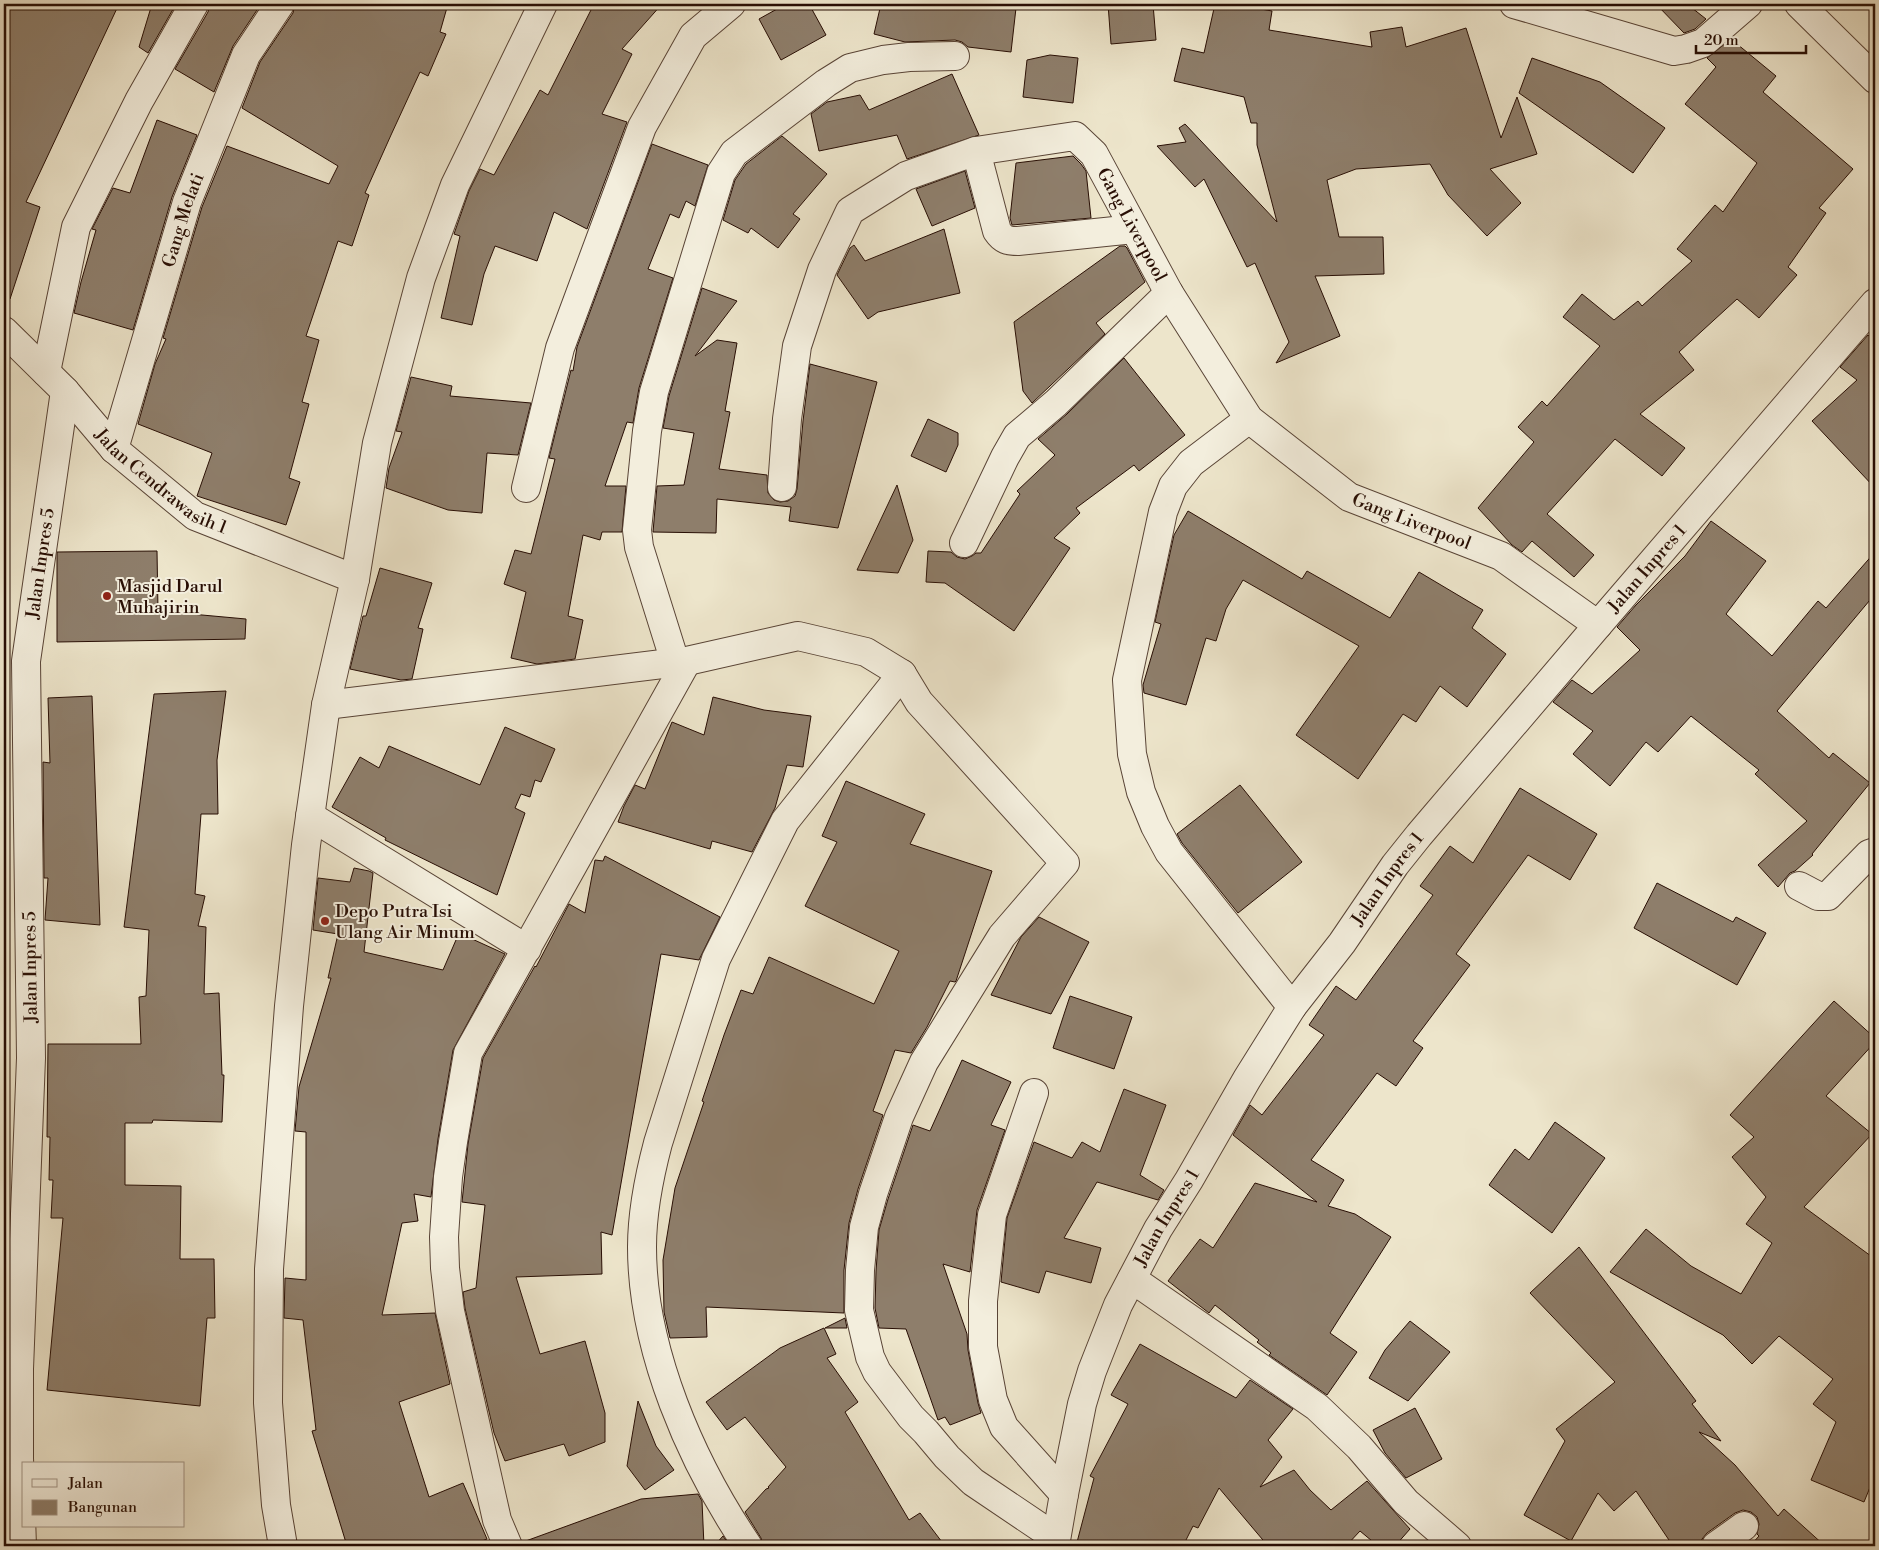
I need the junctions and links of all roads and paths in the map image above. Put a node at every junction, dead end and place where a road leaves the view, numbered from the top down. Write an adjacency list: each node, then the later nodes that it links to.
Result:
1 (194, 4): 15 (street)
2 (280, 4): 18 (street, Gang Melati)
3 (543, 4): 22 (street)
4 (731, 4): 19 (street)
5 (1514, 4): 6 (street)
6 (1748, 4)
7 (1799, 4): 9 (street)
8 (956, 56): 24 (street)
9 (1875, 78)
10 (976, 151): 11 (street, Gang Liverpool); 11 (street); 20 (street, Gang Liverpool)
11 (1134, 229): 12 (street, Gang Liverpool)
12 (1168, 293): 17 (street, Gang Liverpool); 21 (street)
13 (1875, 304): 23 (street, Jalan Inpres 1)
14 (4, 331): 15 (street, Jalan Cendrawasih 1)
15 (46, 372): 16 (street, Jalan Cendrawasih 1)
16 (65, 391): 18 (street, Jalan Cendrawasih 1); 37 (street, Jalan Inpres 5)
17 (1250, 419): 23 (street, Gang Liverpool); 31 (street)
18 (114, 450): 22 (street, Jalan Cendrawasih 1)
19 (526, 488)
20 (782, 488)
21 (964, 543)
22 (355, 578): 26 (street)
23 (1598, 625): 31 (street, Jalan Inpres 1)
24 (681, 662): 25 (street); 26 (street); 30 (street)
25 (902, 674): 36 (street); 40 (street)
26 (326, 705): 27 (street)
27 (310, 816): 30 (street); 38 (street)
28 (1875, 852): 29 (street)
29 (1799, 886)
30 (527, 949): 39 (street)
31 (1292, 1006): 33 (street, Jalan Inpres 1)
32 (1034, 1093): 34 (street)
33 (1132, 1279): 34 (street, Jalan Inpres 1); 41 (street)
34 (1064, 1494): 36 (street, Jalan Inpres 1)
35 (1744, 1526): 42 (street)
36 (1055, 1542)
37 (22, 1546)
38 (283, 1546)
39 (508, 1546)
40 (748, 1546)
41 (1457, 1546)
42 (1716, 1546)

